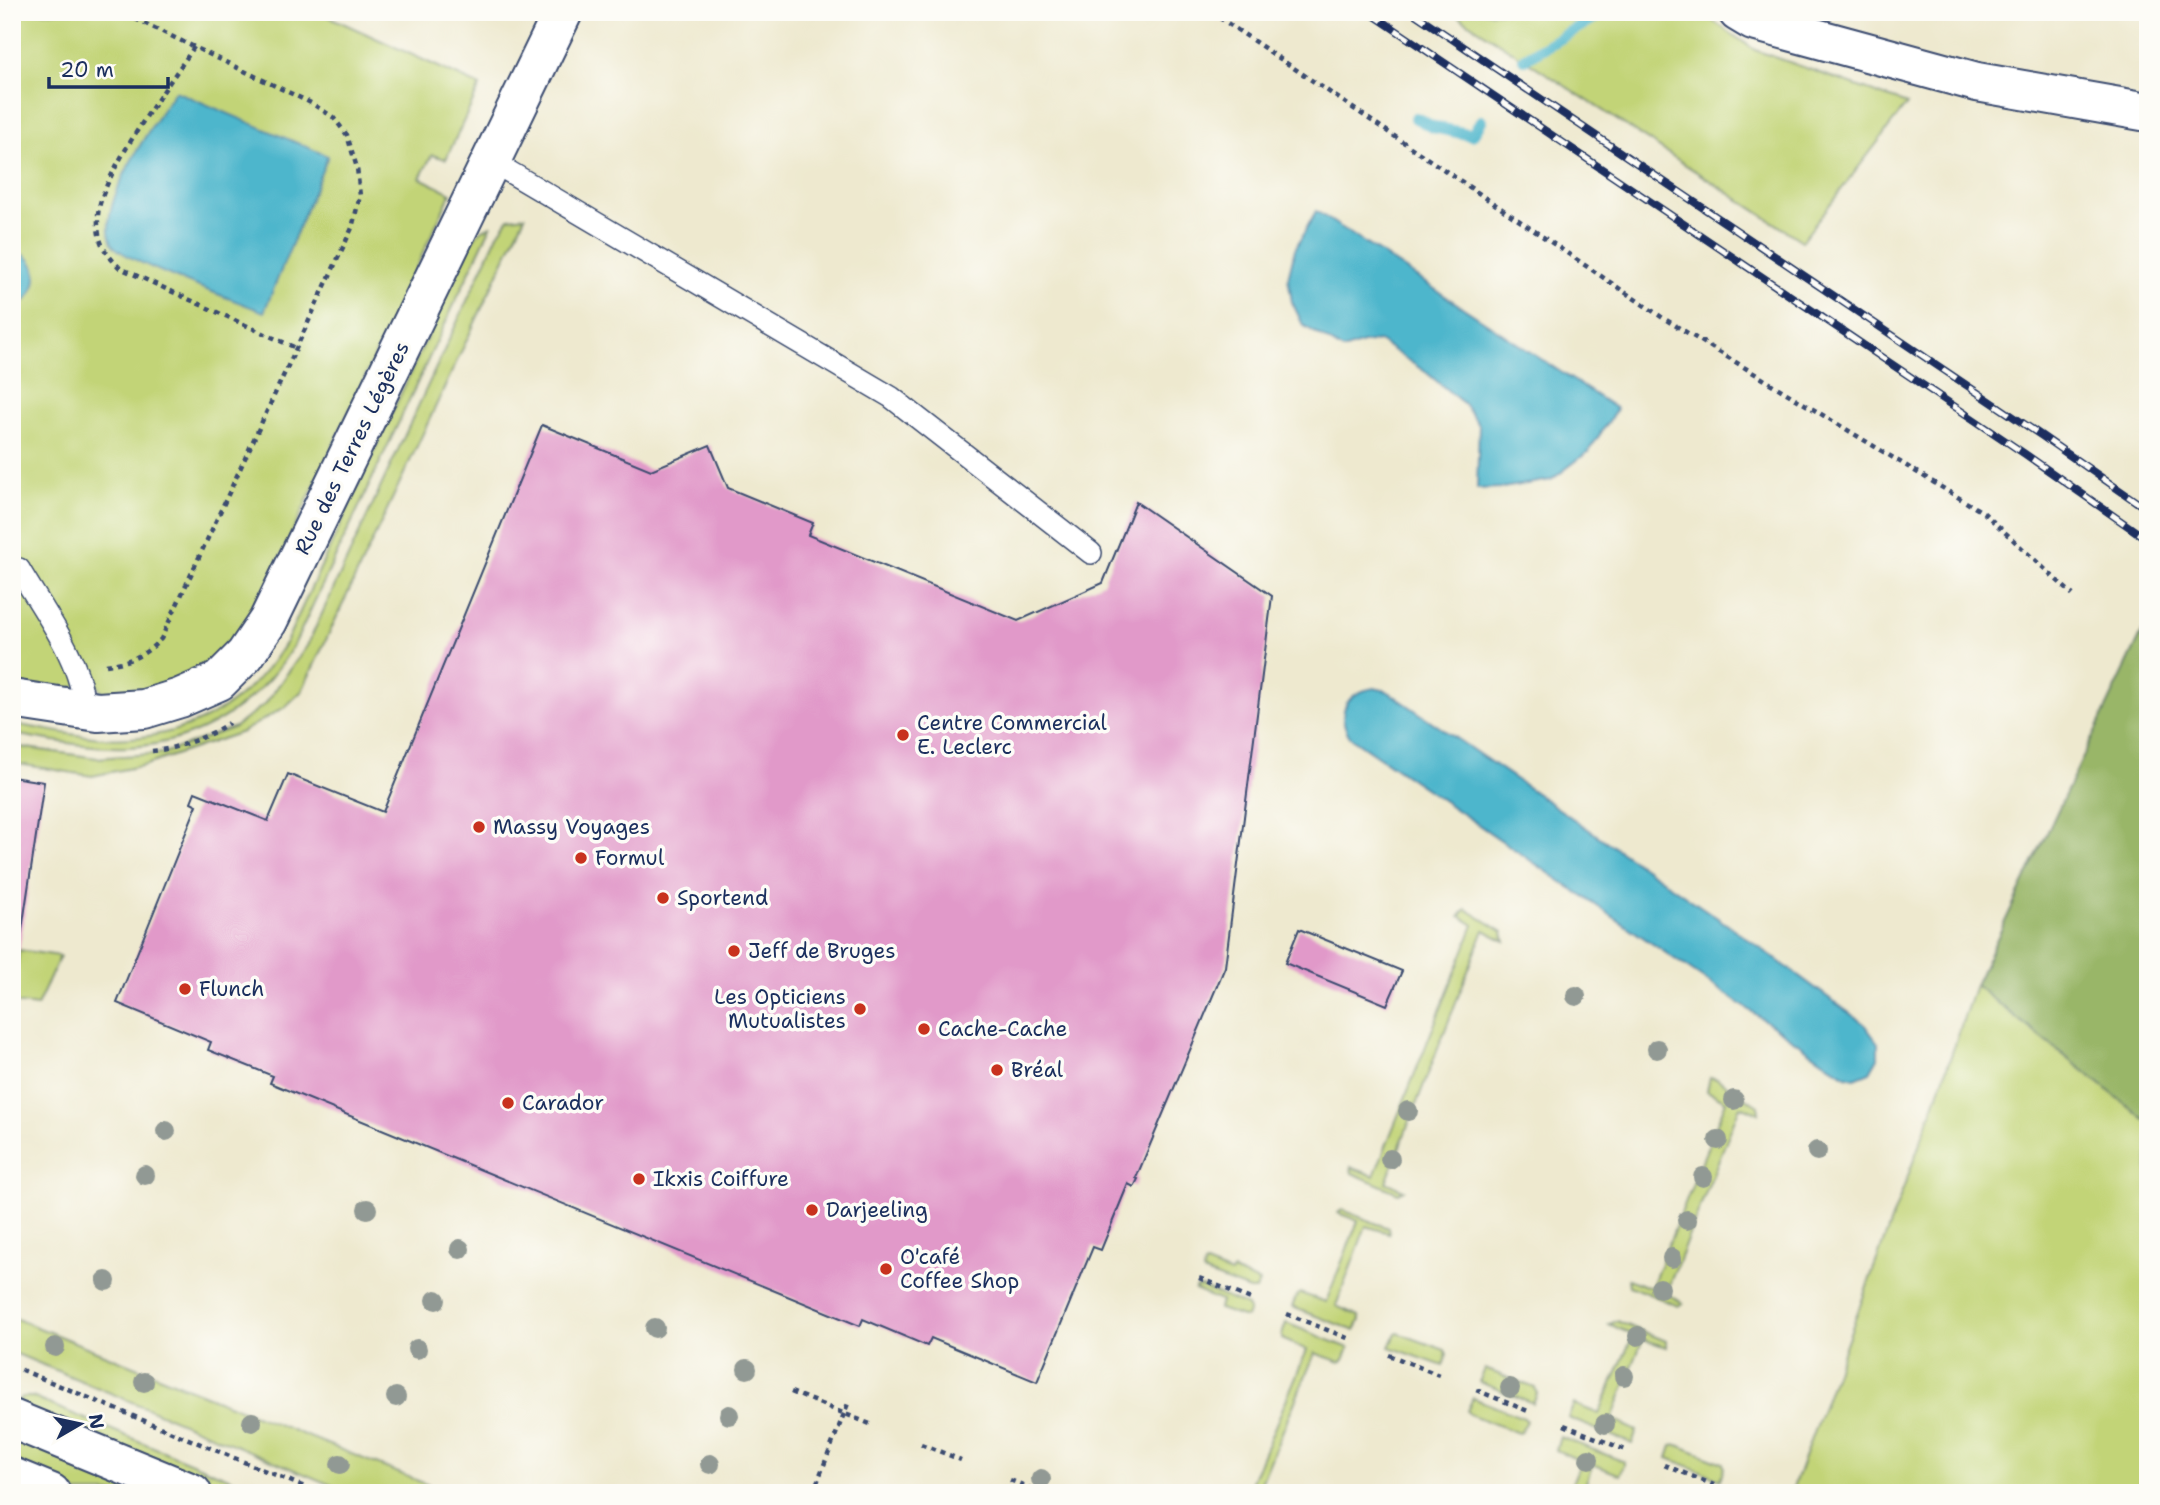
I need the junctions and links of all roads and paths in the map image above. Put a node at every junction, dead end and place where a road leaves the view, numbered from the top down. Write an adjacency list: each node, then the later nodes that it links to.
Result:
1 (121, 12): 5 (path)
2 (563, 12): 7 (street, Rue des Terres Légères)
3 (1211, 12): 11 (path)
4 (1738, 12): 6 (street)
5 (194, 47): 8 (path); 8 (path)
6 (2148, 112)
7 (491, 161): 9 (lane); 14 (street, Rue des Terres Légères)
8 (296, 348): 12 (path)
9 (1091, 553)
10 (19, 569): 12 (lane)
11 (2073, 595)
12 (76, 669): 14 (lane)
13 (12, 699): 14 (street, Rue des Terres Légères)
14 (84, 710)
15 (1199, 1279): 16 (path)
16 (1251, 1299)
17 (1287, 1314): 18 (path)
18 (1350, 1339)
19 (1389, 1355): 21 (path)
20 (12, 1366): 39 (path)
21 (1439, 1375)
22 (1476, 1390): 25 (path)
23 (791, 1392): 26 (path)
24 (849, 1401): 26 (path)
25 (1528, 1411)
26 (845, 1414): 28 (path); 40 (path)
27 (12, 1419): 38 (street)
28 (870, 1424)
29 (1564, 1425): 31 (path)
30 (921, 1444): 32 (path)
31 (1628, 1451)
32 (961, 1460)
33 (1664, 1465): 36 (path)
34 (12, 1477): 37 (street)
35 (1010, 1479): 41 (path)
36 (1714, 1485)
37 (51, 1493)
38 (192, 1493)
39 (319, 1493)
40 (813, 1493)
41 (1043, 1493)

